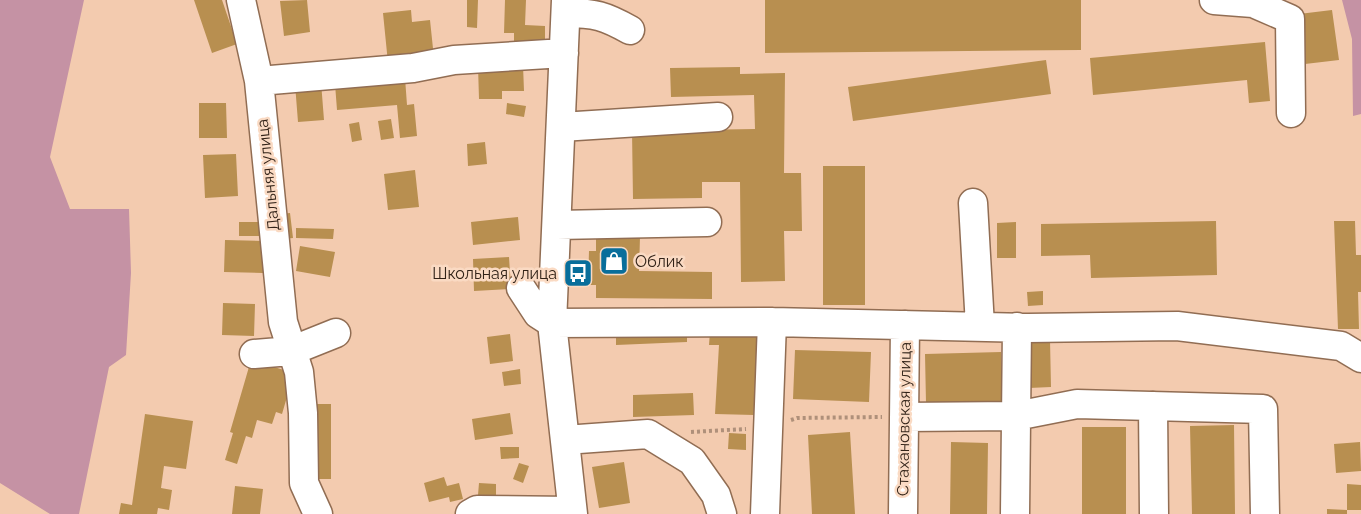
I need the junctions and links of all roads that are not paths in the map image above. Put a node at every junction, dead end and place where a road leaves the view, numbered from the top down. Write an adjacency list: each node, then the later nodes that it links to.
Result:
1 (241, 0): 6 (street, Дальняя улица)
2 (1214, 0): 7 (street)
3 (566, 7): 4 (street); 5 (street)
4 (630, 30)
5 (564, 53): 6 (street); 9 (street)
6 (259, 81): 20 (street, Дальняя улица)
7 (1291, 113)
8 (718, 117): 9 (street)
9 (561, 127): 12 (street)
10 (973, 203): 17 (street)
11 (707, 222): 12 (street)
12 (557, 225): 15 (street)
13 (521, 288): 15 (street)
14 (772, 322): 15 (street); 16 (street); 31 (street)
15 (552, 323): 26 (street)
16 (905, 325): 17 (street); 25 (street, Стахановская улица)
17 (980, 326): 18 (street)
18 (1017, 327): 22 (street); 24 (street)
19 (336, 333): 20 (street)
20 (291, 351): 21 (street); 28 (street, Дальняя улица)
21 (254, 354)
22 (1361, 358)
23 (1153, 406): 24 (street); 34 (street); 35 (street)
24 (1016, 416): 25 (street); 33 (street)
25 (904, 417): 32 (street, Стахановская улица)
26 (565, 440): 27 (street); 30 (street)
27 (573, 512): 29 (street)
28 (318, 514)
29 (470, 514)
30 (722, 514)
31 (765, 514)
32 (903, 514)
33 (1015, 514)
34 (1154, 514)
35 (1265, 514)

